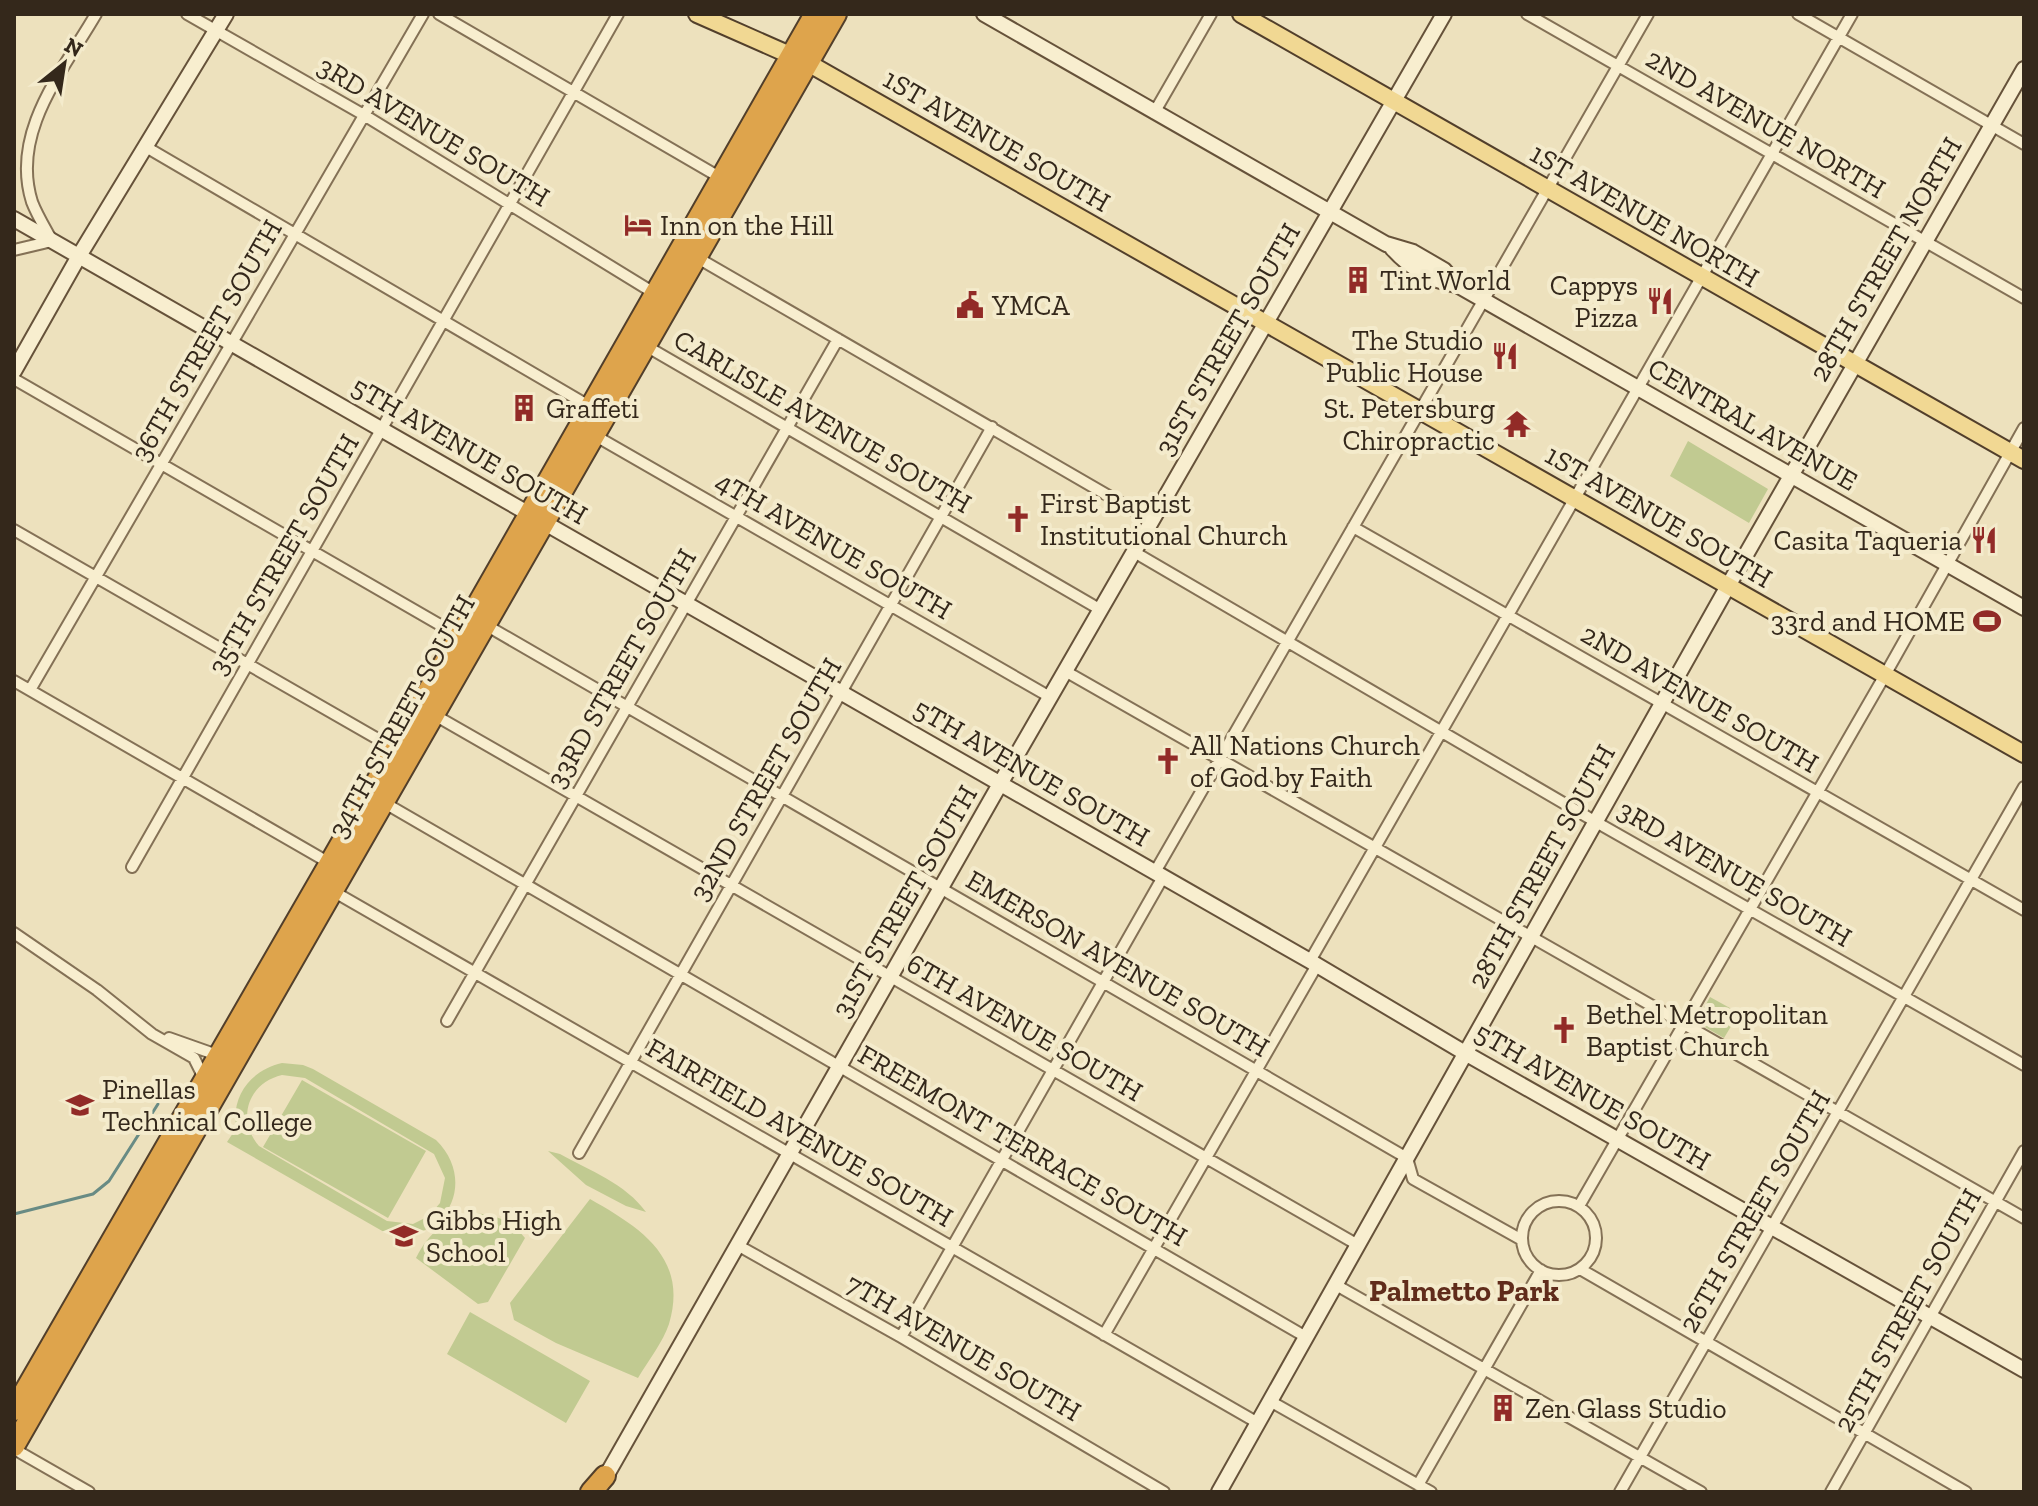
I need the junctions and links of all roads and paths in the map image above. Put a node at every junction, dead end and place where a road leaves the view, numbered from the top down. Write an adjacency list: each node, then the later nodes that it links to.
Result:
1 (96, 14): 39 (street)
2 (187, 14): 18 (street, 3RD AVENUE SOUTH)
3 (226, 14): 18 (street)
4 (423, 14): 27 (street, 36TH STREET SOUTH)
5 (439, 14): 23 (street)
6 (618, 14): 23 (street, 35TH STREET SOUTH)
7 (697, 14): 20 (main road, 1ST AVENUE SOUTH)
8 (815, 14): 20 (highway, 34TH STREET SOUTH)
9 (836, 14): 20 (highway, 34TH STREET SOUTH)
10 (984, 14): 26 (street, CENTRAL AVENUE)
11 (1211, 14): 26 (street)
12 (1241, 14): 24 (main road, 1ST AVENUE NORTH)
13 (1444, 14): 24 (street, 31ST STREET SOUTH)
14 (1527, 14): 21 (street, 2ND AVENUE NORTH)
15 (1648, 14): 21 (street)
16 (1798, 14): 19 (street)
17 (1852, 14): 19 (street)
18 (216, 31): 27 (street, 3RD AVENUE SOUTH); 30 (street)
19 (1838, 37): 28 (street); 31 (street)
20 (799, 59): 25 (highway, 34TH STREET SOUTH); 32 (highway, 34TH STREET SOUTH); 49 (main road, 1ST AVENUE SOUTH)
21 (1617, 66): 31 (street, 2ND AVENUE NORTH); 34 (street)
22 (2024, 69): 28 (street, 28TH STREET NORTH)
23 (574, 92): 33 (street); 35 (street, 35TH STREET SOUTH)
24 (1394, 101): 34 (main road, 1ST AVENUE NORTH); 36 (street, 31ST STREET SOUTH)
25 (759, 111): 32 (highway); 33 (highway, 34TH STREET SOUTH)
26 (1154, 113): 36 (street, CENTRAL AVENUE)
27 (364, 115): 35 (street, 3RD AVENUE SOUTH); 38 (street, 36TH STREET SOUTH)
28 (1992, 126): 29 (street); 40 (street, 28TH STREET NORTH)
29 (2024, 144)
30 (146, 147): 38 (street); 42 (street)
31 (1771, 153): 40 (street, 2ND AVENUE NORTH); 44 (street)
32 (751, 162): 43 (highway, 34TH STREET SOUTH)
33 (718, 182): 43 (highway); 45 (highway, 34TH STREET SOUTH)
34 (1547, 188): 44 (main road, 1ST AVENUE NORTH); 47 (street)
35 (510, 204): 45 (street, 3RD AVENUE SOUTH); 48 (street, 35TH STREET SOUTH)
36 (1330, 212): 47 (street, CENTRAL AVENUE); 49 (street, 31ST STREET SOUTH)
37 (14, 219): 39 (street, 5TH AVENUE SOUTH)
38 (295, 234): 48 (street); 51 (street, 36TH STREET SOUTH)
39 (52, 241): 41 (street); 42 (street, 5TH AVENUE SOUTH)
40 (1925, 241): 46 (street, 2ND AVENUE NORTH); 54 (street, 28TH STREET NORTH)
41 (14, 250)
42 (79, 256): 51 (street, 5TH AVENUE SOUTH); 55 (street)
43 (696, 257): 50 (street); 52 (highway, 34TH STREET SOUTH)
44 (1701, 276): 54 (main road, 1ST AVENUE NORTH); 57 (street)
45 (654, 293): 53 (highway); 58 (highway, 34TH STREET SOUTH)
46 (2024, 298)
47 (1483, 300): 57 (street, CENTRAL AVENUE); 59 (street)
48 (444, 321): 58 (street); 63 (street, 35TH STREET SOUTH)
49 (1266, 322): 59 (main road, 1ST AVENUE SOUTH); 72 (street, 31ST STREET SOUTH)
50 (838, 339): 60 (street, 33RD STREET SOUTH); 61 (street)
51 (231, 343): 63 (street, 5TH AVENUE SOUTH); 66 (street, 36TH STREET SOUTH)
52 (646, 346): 53 (highway, 34TH STREET SOUTH); 60 (street, CARLISLE AVENUE SOUTH)
53 (635, 364): 64 (highway, 34TH STREET SOUTH)
54 (1855, 364): 65 (main road, 1ST AVENUE NORTH); 67 (street, 28TH STREET NORTH)
55 (14, 371)
56 (14, 379): 66 (street)
57 (1637, 387): 67 (street, CENTRAL AVENUE); 68 (street)
58 (589, 406): 71 (highway, 34TH STREET SOUTH)
59 (1421, 410): 68 (main road, 1ST AVENUE SOUTH); 73 (street)
60 (787, 427): 69 (street, 33RD STREET SOUTH); 70 (street, CARLISLE AVENUE SOUTH)
61 (992, 427): 70 (street, 32ND STREET SOUTH); 72 (street)
62 (2024, 428): 65 (street)
63 (382, 429): 71 (street, 5TH AVENUE SOUTH); 75 (street, 35TH STREET SOUTH)
64 (594, 435): 69 (street, 4TH AVENUE SOUTH); 71 (highway, 34TH STREET SOUTH)
65 (2017, 456): 77 (street)
66 (161, 464): 75 (street); 78 (street, 36TH STREET SOUTH)
67 (1791, 475): 77 (street, CENTRAL AVENUE); 79 (street, 28TH STREET SOUTH)
68 (1574, 498): 79 (main road, 1ST AVENUE SOUTH); 84 (street)
69 (736, 516): 80 (street, 33RD STREET SOUTH); 81 (street, 4TH AVENUE SOUTH)
70 (942, 517): 81 (street, 32ND STREET SOUTH); 83 (street, CARLISLE AVENUE SOUTH)
71 (536, 518): 80 (street, 5TH AVENUE SOUTH); 85 (highway, 34TH STREET SOUTH)
72 (1152, 521): 76 (street, 31ST STREET SOUTH)
73 (1353, 527): 84 (street, 2ND AVENUE SOUTH); 87 (street)
74 (14, 530): 78 (street)
75 (312, 551): 86 (street); 88 (street, 35TH STREET SOUTH)
76 (1134, 552): 83 (street, 31ST STREET SOUTH); 87 (street, 3RD AVENUE SOUTH)
77 (1948, 565): 82 (street, CENTRAL AVENUE); 90 (street)
78 (96, 577): 88 (street); 92 (street, 36TH STREET SOUTH)
79 (1728, 586): 90 (main road, 1ST AVENUE SOUTH); 95 (street, 28TH STREET SOUTH)
80 (686, 604): 93 (street, 5TH AVENUE SOUTH); 96 (street, 33RD STREET SOUTH)
81 (891, 605): 93 (street, 32ND STREET SOUTH); 94 (street, 4TH AVENUE SOUTH)
82 (2024, 608)
83 (1101, 610): 89 (street, 31ST STREET SOUTH)
84 (1508, 614): 95 (street, 2ND AVENUE SOUTH); 98 (street)
85 (477, 621): 86 (highway, 34TH STREET SOUTH); 96 (street, EMERSON AVENUE SOUTH)
86 (466, 640): 97 (highway, 34TH STREET SOUTH)
87 (1286, 643): 98 (street, 3RD AVENUE SOUTH); 101 (street)
88 (248, 665): 99 (street); 102 (street, 35TH STREET SOUTH)
89 (1065, 671): 94 (street, 31ST STREET SOUTH); 101 (street)
90 (1885, 675): 100 (main road, 1ST AVENUE SOUTH); 105 (street)
91 (14, 681): 92 (street)
92 (30, 690): 102 (street)
93 (841, 693): 103 (street, 5TH AVENUE SOUTH); 107 (street, 32ND STREET SOUTH)
94 (1050, 697): 103 (street, 31ST STREET SOUTH)
95 (1663, 703): 105 (street, 2ND AVENUE SOUTH); 109 (street, 28TH STREET SOUTH)
96 (627, 707): 106 (street, 33RD STREET SOUTH); 107 (street, EMERSON AVENUE SOUTH)
97 (426, 710): 99 (highway, 34TH STREET SOUTH); 106 (street, 6TH AVENUE SOUTH)
98 (1441, 731): 109 (street, 3RD AVENUE SOUTH); 110 (street)
99 (402, 753): 108 (highway, 34TH STREET SOUTH); 112 (highway, 34TH STREET SOUTH)
100 (2024, 754)
101 (1221, 759): 110 (street); 113 (street)
102 (183, 778): 111 (street, 35TH STREET SOUTH); 112 (street)
103 (1000, 784): 113 (street, 5TH AVENUE SOUTH); 118 (street, 31ST STREET SOUTH)
104 (2024, 787): 114 (street, 26TH STREET SOUTH)
105 (1816, 792): 114 (street, 2ND AVENUE SOUTH); 119 (street)
106 (576, 796): 115 (street, 33RD STREET SOUTH); 116 (street, 6TH AVENUE SOUTH)
107 (782, 797): 116 (street, 32ND STREET SOUTH); 118 (street, EMERSON AVENUE SOUTH)
108 (383, 802): 112 (highway, 34TH STREET SOUTH); 115 (street, FREEMONT TERRACE SOUTH)
109 (1596, 822): 119 (street, 3RD AVENUE SOUTH); 122 (street, 28TH STREET SOUTH)
110 (1375, 847): 122 (street); 123 (street)
111 (132, 867)
112 (338, 868): 117 (highway, 34TH STREET SOUTH)
113 (1159, 875): 123 (street, 5TH AVENUE SOUTH); 127 (street)
114 (1971, 880): 120 (street, 2ND AVENUE SOUTH); 128 (street, 26TH STREET SOUTH)
115 (525, 884): 124 (street, 33RD STREET SOUTH); 125 (street, FREEMONT TERRACE SOUTH)
116 (732, 886): 125 (street, 32ND STREET SOUTH); 126 (street, 6TH AVENUE SOUTH)
117 (326, 887): 124 (street, FAIRFIELD AVENUE SOUTH); 133 (highway, 34TH STREET SOUTH); 139 (highway, 34TH STREET SOUTH)
118 (941, 888): 126 (street, 31ST STREET SOUTH); 127 (street, EMERSON AVENUE SOUTH)
119 (1749, 908): 128 (street, 3RD AVENUE SOUTH); 130 (street)
120 (2024, 910)
121 (14, 933): 131 (street)
122 (1532, 937): 130 (street); 132 (street, 28TH STREET SOUTH)
123 (1313, 963): 132 (street, 5TH AVENUE SOUTH); 138 (street)
124 (475, 972): 129 (street, 33RD STREET SOUTH); 134 (street, FAIRFIELD AVENUE SOUTH)
125 (681, 975): 134 (street, 32ND STREET SOUTH); 136 (street, FREEMONT TERRACE SOUTH)
126 (891, 977): 136 (street, 31ST STREET SOUTH); 137 (street, 6TH AVENUE SOUTH)
127 (1101, 981): 137 (street); 138 (street, EMERSON AVENUE SOUTH)
128 (1904, 997): 135 (street, 3RD AVENUE SOUTH); 140 (street, 26TH STREET SOUTH)
129 (447, 1021)
130 (1684, 1024): 140 (street); 141 (street)
131 (152, 1034): 133 (street); 139 (street)
132 (1465, 1053): 141 (street, 5TH AVENUE SOUTH); 146 (street, 28TH STREET SOUTH)
133 (220, 1056): 139 (highway, 34TH STREET SOUTH)
134 (631, 1062): 143 (street, 32ND STREET SOUTH); 144 (street, FAIRFIELD AVENUE SOUTH)
135 (2024, 1065)
136 (840, 1067): 144 (street, 31ST STREET SOUTH); 147 (street, FREEMONT TERRACE SOUTH)
137 (1053, 1070): 145 (street, 6TH AVENUE SOUTH); 147 (street)
138 (1256, 1070): 145 (street); 146 (street, EMERSON AVENUE SOUTH)
139 (210, 1089): 168 (highway, 34TH STREET SOUTH); 171 (highway, 34TH STREET SOUTH)
140 (1838, 1112): 148 (street); 151 (street, 26TH STREET SOUTH)
141 (1618, 1139): 149 (street); 151 (street, 5TH AVENUE SOUTH)
142 (2024, 1151): 148 (street, 25TH STREET SOUTH)
143 (579, 1153)
144 (790, 1154): 154 (street, 31ST STREET SOUTH); 155 (street, FAIRFIELD AVENUE SOUTH)
145 (1206, 1158): 153 (street, 6TH AVENUE SOUTH); 156 (street)
146 (1407, 1158): 152 (street, EMERSON AVENUE SOUTH); 153 (street, 28TH STREET SOUTH)
147 (1002, 1161): 155 (street); 156 (street, FREEMONT TERRACE SOUTH)
148 (1996, 1201): 150 (street); 160 (street, 25TH STREET SOUTH)
149 (1579, 1206): 152 (street); 157 (street)
150 (2024, 1218)
151 (1771, 1227): 160 (street, 5TH AVENUE SOUTH); 164 (street, 26TH STREET SOUTH)
152 (1522, 1240): 158 (street)
153 (1358, 1245): 159 (street, 28TH STREET SOUTH)
154 (739, 1246): 162 (street, 7TH AVENUE SOUTH); 174 (street, 31ST STREET SOUTH)
155 (952, 1247): 161 (street, FAIRFIELD AVENUE SOUTH); 162 (street)
156 (1153, 1249): 161 (street); 163 (street, FREEMONT TERRACE SOUTH)
157 (1580, 1269): 158 (street); 164 (street)
158 (1541, 1270): 165 (street)
159 (1336, 1285): 163 (street, 28TH STREET SOUTH); 165 (street)
160 (1931, 1316): 166 (street, 5TH AVENUE SOUTH); 170 (street, 25TH STREET SOUTH)
161 (1104, 1335): 169 (street, FAIRFIELD AVENUE SOUTH)
162 (901, 1337): 176 (street, 7TH AVENUE SOUTH)
163 (1306, 1337): 167 (street, 28TH STREET SOUTH)
164 (1706, 1343): 170 (street); 172 (street, 26TH STREET SOUTH)
165 (1486, 1370): 172 (street); 173 (street)
166 (2024, 1370)
167 (1270, 1401): 169 (street, 28TH STREET SOUTH); 173 (street)
168 (14, 1410)
169 (1258, 1423): 177 (street, 28TH STREET SOUTH)
170 (1864, 1434): 181 (street, 25TH STREET SOUTH); 182 (street)
171 (14, 1448): 175 (street)
172 (1640, 1458): 179 (street, 26TH STREET SOUTH); 180 (street)
173 (1418, 1485): 178 (street)
174 (598, 1487)
175 (89, 1492)
176 (1164, 1492)
177 (1219, 1492)
178 (1431, 1492)
179 (1620, 1492)
180 (1701, 1492)
181 (1831, 1492)
182 (1966, 1492)

